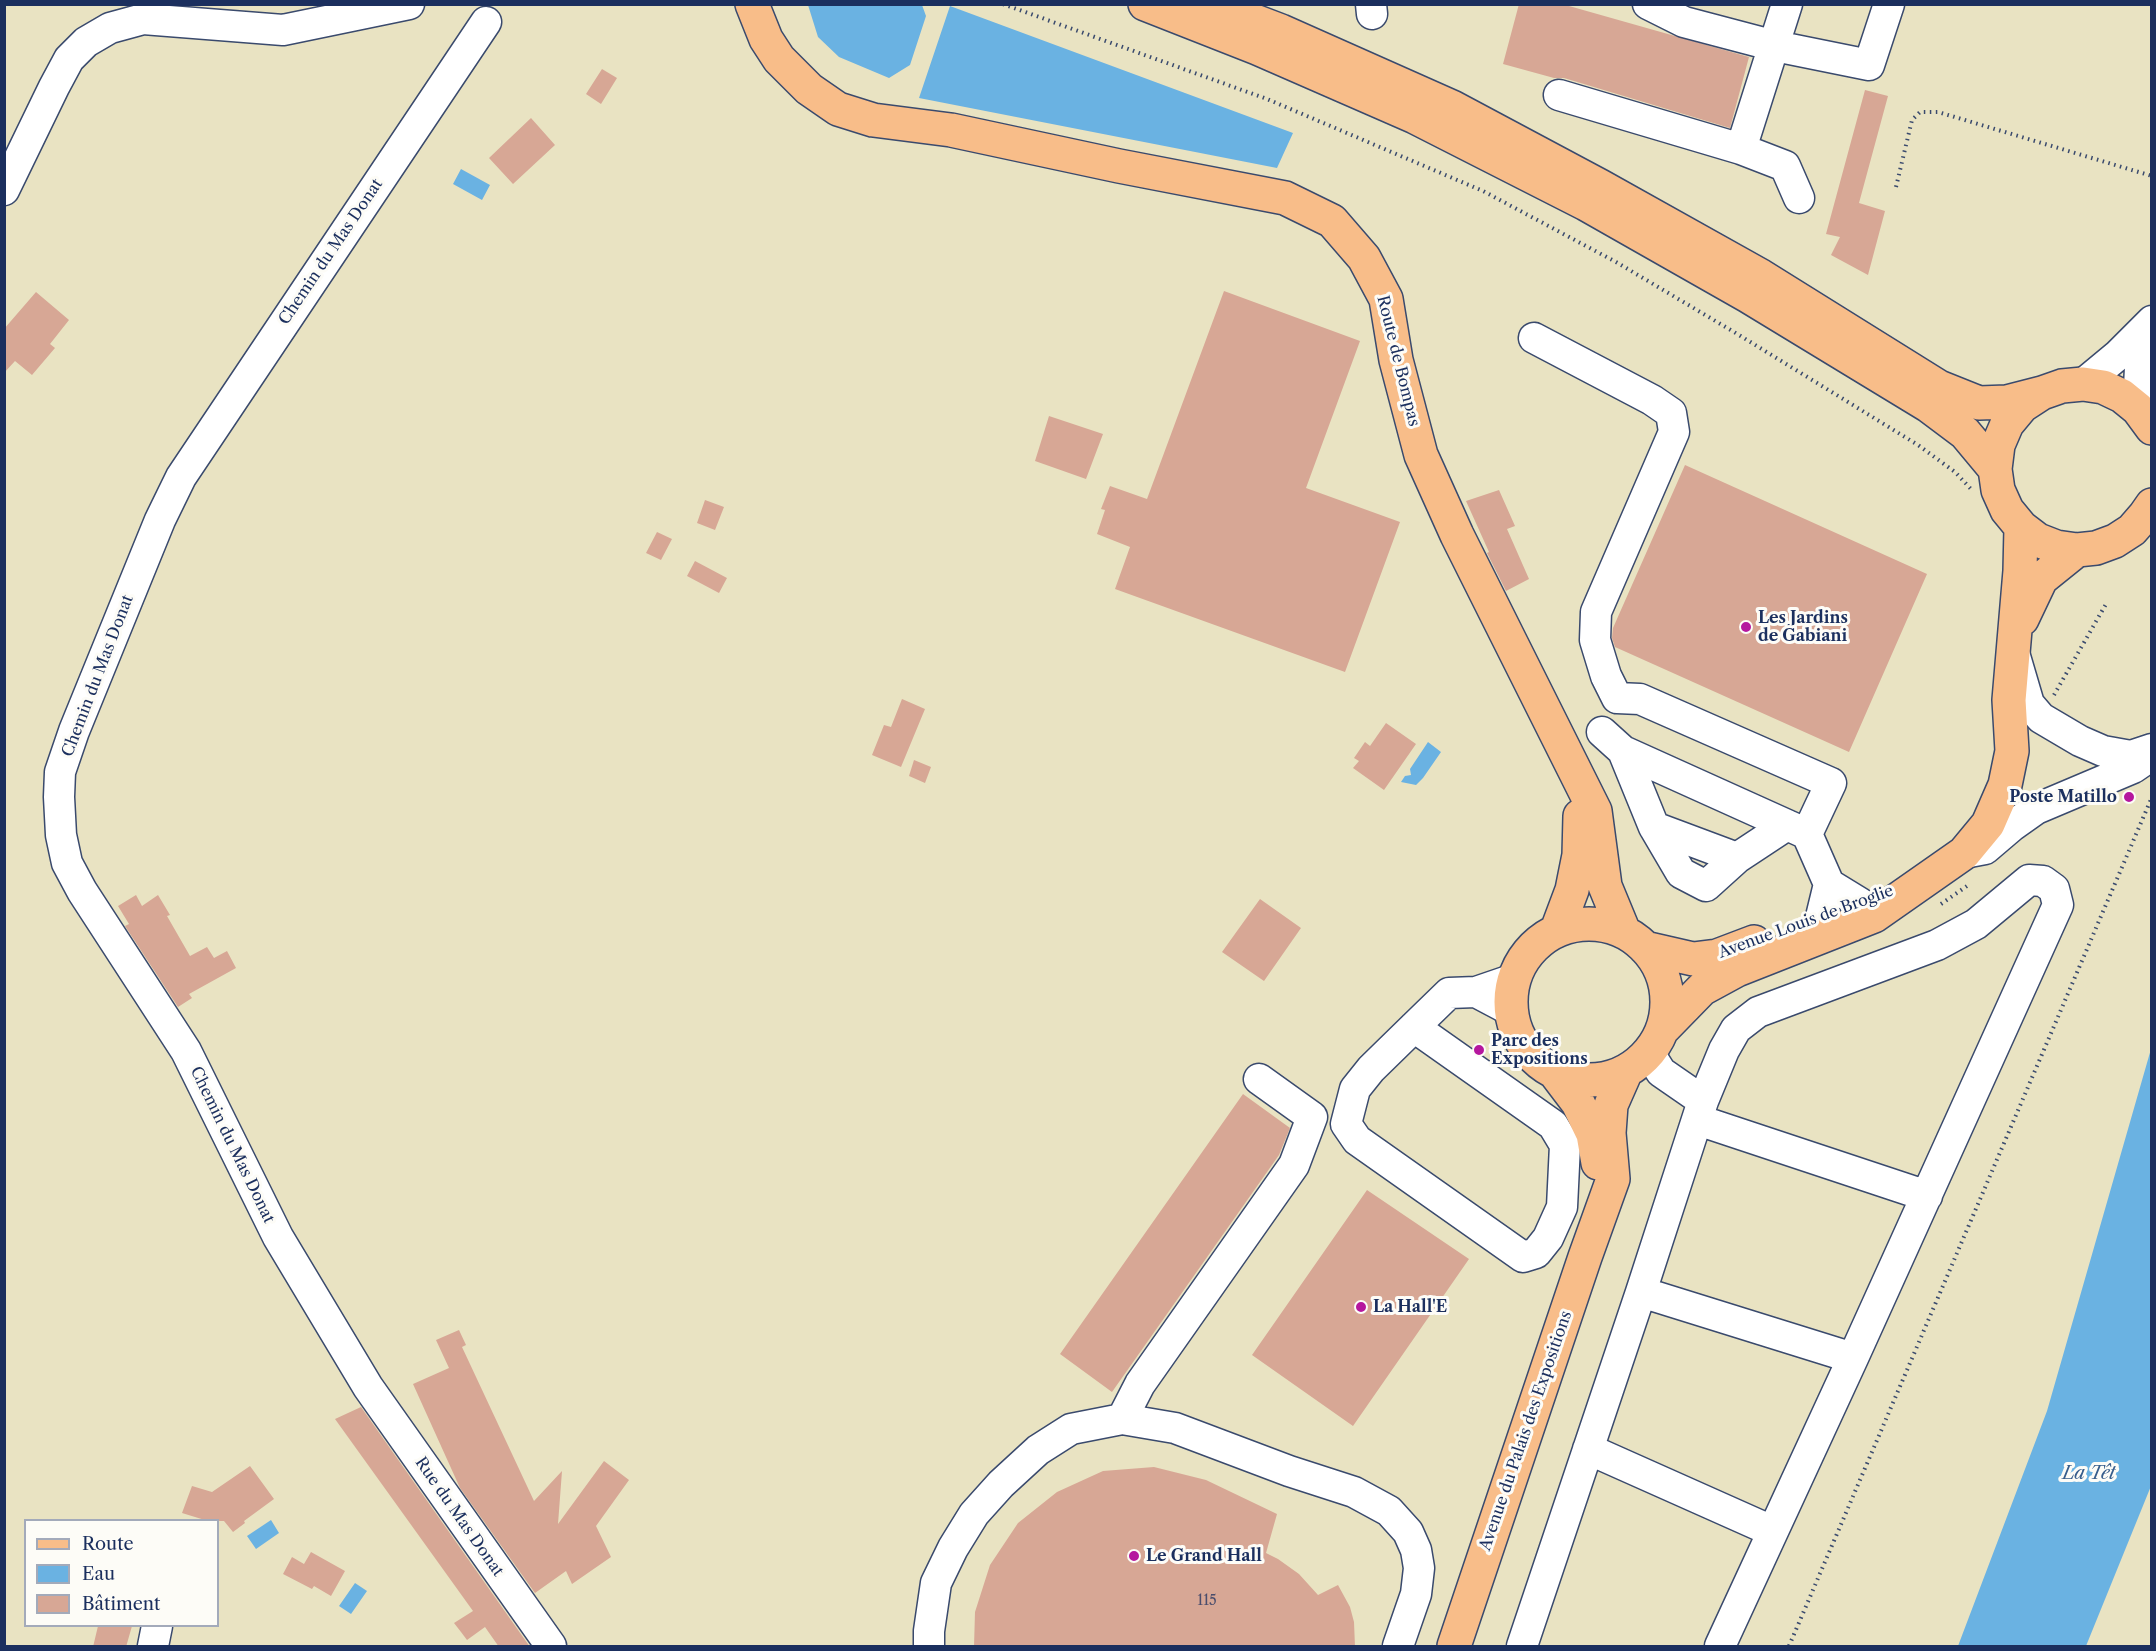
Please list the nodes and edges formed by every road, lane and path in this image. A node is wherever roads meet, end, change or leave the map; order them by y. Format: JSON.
{"nodes":[{"id":1,"x":409,"y":4,"type":"edge"},
{"id":2,"x":752,"y":4,"type":"edge"},
{"id":3,"x":771,"y":4,"type":"edge"},
{"id":4,"x":1003,"y":4,"type":"edge"},
{"id":5,"x":1146,"y":4,"type":"edge"},
{"id":6,"x":1210,"y":4,"type":"edge"},
{"id":7,"x":1648,"y":4,"type":"edge"},
{"id":8,"x":1787,"y":4,"type":"edge"},
{"id":9,"x":1888,"y":4,"type":"edge"},
{"id":10,"x":486,"y":22,"type":"dead end"},
{"id":11,"x":1775,"y":46,"type":"junction"},
{"id":12,"x":1559,"y":95,"type":"dead end"},
{"id":13,"x":951,"y":130,"type":"junction"},
{"id":14,"x":1741,"y":150,"type":"junction"},
{"id":15,"x":2151,"y":176,"type":"edge"},
{"id":16,"x":1896,"y":187,"type":"dead end"},
{"id":17,"x":4,"y":190,"type":"edge"},
{"id":18,"x":1799,"y":198,"type":"dead end"},
{"id":19,"x":2151,"y":321,"type":"edge"},
{"id":20,"x":1534,"y":338,"type":"dead end"},
{"id":21,"x":2151,"y":340,"type":"edge"},
{"id":22,"x":2083,"y":384,"type":"junction"},
{"id":23,"x":2042,"y":393,"type":"junction"},
{"id":24,"x":2144,"y":418,"type":"edge"},
{"id":25,"x":1986,"y":481,"type":"junction"},
{"id":26,"x":2151,"y":504,"type":"edge"},
{"id":27,"x":2021,"y":527,"type":"junction"},
{"id":28,"x":2142,"y":527,"type":"edge"},
{"id":29,"x":2077,"y":550,"type":"junction"},
{"id":30,"x":2012,"y":644,"type":"junction"},
{"id":31,"x":1617,"y":698,"type":"junction"},
{"id":32,"x":1613,"y":741,"type":"junction"},
{"id":33,"x":2151,"y":749,"type":"edge"},
{"id":34,"x":2151,"y":755,"type":"edge"},
{"id":35,"x":1572,"y":766,"type":"junction"},
{"id":36,"x":2151,"y":797,"type":"edge"},
{"id":37,"x":1797,"y":830,"type":"junction"},
{"id":38,"x":1964,"y":853,"type":"junction"},
{"id":39,"x":1930,"y":877,"type":"junction"},
{"id":40,"x":1829,"y":884,"type":"junction"},
{"id":41,"x":1860,"y":903,"type":"junction"},
{"id":42,"x":1821,"y":917,"type":"junction"},
{"id":43,"x":1557,"y":930,"type":"junction"},
{"id":44,"x":1635,"y":940,"type":"junction"},
{"id":45,"x":1512,"y":994,"type":"junction"},
{"id":46,"x":1414,"y":1027,"type":"junction"},
{"id":47,"x":1646,"y":1051,"type":"junction"},
{"id":48,"x":1556,"y":1074,"type":"junction"},
{"id":49,"x":1259,"y":1079,"type":"dead end"},
{"id":50,"x":1700,"y":1111,"type":"junction"},
{"id":51,"x":1927,"y":1196,"type":"junction"},
{"id":52,"x":1599,"y":1215,"type":"junction"},
{"id":53,"x":1641,"y":1292,"type":"junction"},
{"id":54,"x":1853,"y":1358,"type":"junction"},
{"id":55,"x":368,"y":1387,"type":"joint"},
{"id":56,"x":1122,"y":1419,"type":"junction"},
{"id":57,"x":1588,"y":1449,"type":"junction"},
{"id":58,"x":1772,"y":1531,"type":"junction"},
{"id":59,"x":157,"y":1627,"type":"edge"},
{"id":60,"x":153,"y":1647,"type":"edge"},
{"id":61,"x":551,"y":1647,"type":"edge"},
{"id":62,"x":929,"y":1647,"type":"edge"},
{"id":63,"x":1398,"y":1647,"type":"edge"},
{"id":64,"x":1454,"y":1647,"type":"edge"},
{"id":65,"x":1522,"y":1647,"type":"edge"},
{"id":66,"x":1720,"y":1647,"type":"edge"},
{"id":67,"x":1789,"y":1647,"type":"edge"}],
"edges":[{"from":1,"to":17,"type":"street"},
{"from":2,"to":13,"type":"main road","name":"Route de Bompas"},
{"from":3,"to":13,"type":"main road","name":"Route de Bompas"},
{"from":4,"to":25,"type":"path"},
{"from":5,"to":25,"type":"main road"},
{"from":6,"to":23,"type":"main road"},
{"from":7,"to":11,"type":"street"},
{"from":8,"to":11,"type":"street"},
{"from":9,"to":11,"type":"street"},
{"from":10,"to":55,"type":"street","name":"Chemin du Mas Donat"},
{"from":11,"to":14,"type":"street"},
{"from":12,"to":14,"type":"street"},
{"from":13,"to":35,"type":"main road","name":"Route de Bompas"},
{"from":14,"to":18,"type":"street"},
{"from":15,"to":16,"type":"path"},
{"from":19,"to":22,"type":"street"},
{"from":20,"to":31,"type":"street"},
{"from":21,"to":24,"type":"street"},
{"from":22,"to":23,"type":"main road"},
{"from":22,"to":24,"type":"main road"},
{"from":23,"to":25,"type":"main road"},
{"from":25,"to":27,"type":"main road"},
{"from":26,"to":28,"type":"main road"},
{"from":27,"to":29,"type":"main road"},
{"from":27,"to":30,"type":"main road","name":"Avenue Louis de Broglie"},
{"from":28,"to":29,"type":"main road"},
{"from":29,"to":30,"type":"main road","name":"Avenue Louis de Broglie"},
{"from":30,"to":33,"type":"street"},
{"from":30,"to":38,"type":"main road","name":"Avenue Louis de Broglie"},
{"from":31,"to":32,"type":"street"},
{"from":31,"to":37,"type":"street"},
{"from":32,"to":35,"type":"street"},
{"from":32,"to":37,"type":"street"},
{"from":32,"to":37,"type":"street"},
{"from":34,"to":38,"type":"street"},
{"from":35,"to":43,"type":"main road","name":"Route de Bompas"},
{"from":35,"to":44,"type":"main road","name":"Route de Bompas"},
{"from":36,"to":67,"type":"path"},
{"from":37,"to":40,"type":"street"},
{"from":38,"to":39,"type":"main road","name":"Avenue Louis de Broglie"},
{"from":39,"to":41,"type":"main road","name":"Avenue Louis de Broglie"},
{"from":39,"to":47,"type":"main road","name":"Avenue Louis de Broglie"},
{"from":40,"to":41,"type":"street"},
{"from":40,"to":42,"type":"street"},
{"from":41,"to":42,"type":"main road","name":"Avenue Louis de Broglie"},
{"from":42,"to":44,"type":"main road","name":"Avenue Louis de Broglie"},
{"from":43,"to":44,"type":"main road"},
{"from":43,"to":45,"type":"main road"},
{"from":44,"to":47,"type":"main road"},
{"from":45,"to":46,"type":"street"},
{"from":45,"to":48,"type":"main road"},
{"from":46,"to":46,"type":"street"},
{"from":47,"to":48,"type":"main road"},
{"from":47,"to":50,"type":"street"},
{"from":47,"to":52,"type":"main road","name":"Avenue du Palais des Expositions"},
{"from":48,"to":52,"type":"main road","name":"Avenue du Palais des Expositions"},
{"from":49,"to":56,"type":"street"},
{"from":50,"to":51,"type":"street"},
{"from":50,"to":51,"type":"street"},
{"from":50,"to":53,"type":"street"},
{"from":51,"to":54,"type":"street"},
{"from":52,"to":64,"type":"main road","name":"Avenue du Palais des Expositions"},
{"from":53,"to":54,"type":"street"},
{"from":53,"to":57,"type":"street"},
{"from":54,"to":58,"type":"street"},
{"from":55,"to":61,"type":"street","name":"Rue du Mas Donat"},
{"from":56,"to":62,"type":"street"},
{"from":56,"to":63,"type":"street"},
{"from":57,"to":58,"type":"street"},
{"from":57,"to":65,"type":"street"},
{"from":58,"to":66,"type":"street"},
{"from":59,"to":60,"type":"street"}]}
